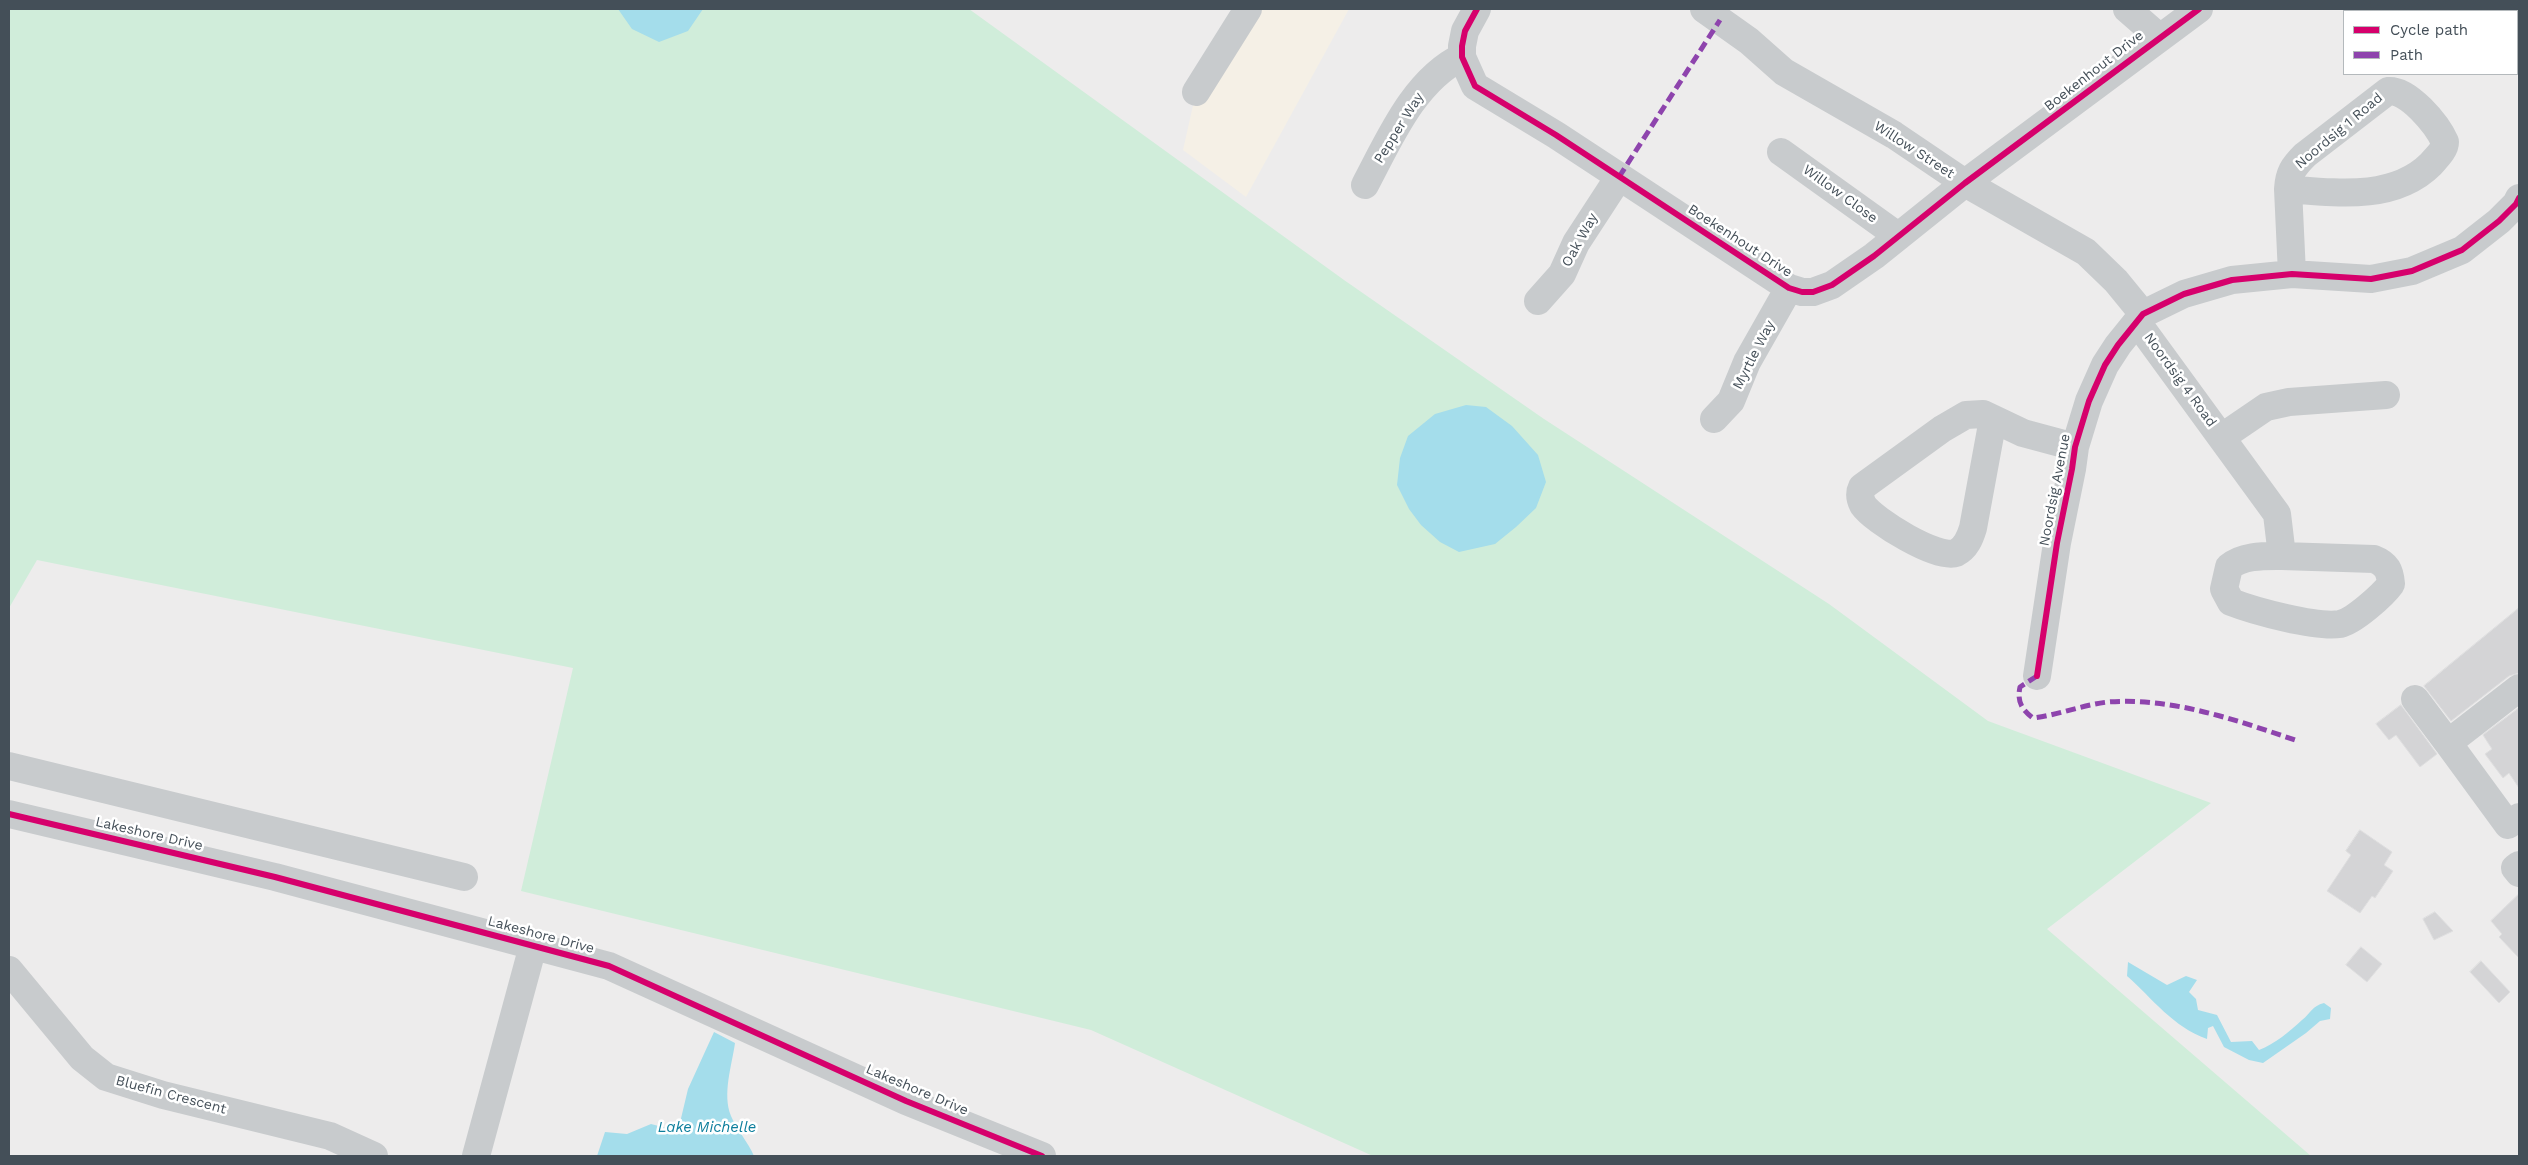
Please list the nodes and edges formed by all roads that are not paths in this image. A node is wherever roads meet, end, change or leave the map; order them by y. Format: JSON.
{"nodes":[{"id":1,"x":1248,"y":9,"type":"edge"},
{"id":2,"x":1477,"y":9,"type":"edge"},
{"id":3,"x":1704,"y":9,"type":"edge"},
{"id":4,"x":2127,"y":9,"type":"edge"},
{"id":5,"x":2199,"y":9,"type":"edge"},
{"id":6,"x":2159,"y":37,"type":"junction"},
{"id":7,"x":1462,"y":57,"type":"junction"},
{"id":8,"x":1196,"y":92,"type":"dead end"},
{"id":9,"x":1781,"y":152,"type":"dead end"},
{"id":10,"x":1618,"y":177,"type":"junction"},
{"id":11,"x":1965,"y":183,"type":"junction"},
{"id":12,"x":1365,"y":185,"type":"dead end"},
{"id":13,"x":2288,"y":189,"type":"junction"},
{"id":14,"x":2518,"y":204,"type":"edge"},
{"id":15,"x":1898,"y":236,"type":"junction"},
{"id":16,"x":2292,"y":274,"type":"junction"},
{"id":17,"x":1790,"y":288,"type":"junction"},
{"id":18,"x":1538,"y":301,"type":"dead end"},
{"id":19,"x":2140,"y":318,"type":"junction"},
{"id":20,"x":2386,"y":395,"type":"dead end"},
{"id":21,"x":1714,"y":419,"type":"dead end"},
{"id":22,"x":1993,"y":420,"type":"junction"},
{"id":23,"x":2222,"y":437,"type":"junction"},
{"id":24,"x":2074,"y":446,"type":"junction"},
{"id":25,"x":2282,"y":556,"type":"junction"},
{"id":26,"x":2037,"y":676,"type":"dead end"},
{"id":27,"x":2519,"y":688,"type":"edge"},
{"id":28,"x":2415,"y":700,"type":"dead end"},
{"id":29,"x":2448,"y":742,"type":"junction"},
{"id":30,"x":9,"y":766,"type":"edge"},
{"id":31,"x":9,"y":814,"type":"edge"},
{"id":32,"x":2519,"y":817,"type":"edge"},
{"id":33,"x":464,"y":877,"type":"dead end"},
{"id":34,"x":533,"y":946,"type":"junction"},
{"id":35,"x":9,"y":970,"type":"edge"},
{"id":36,"x":374,"y":1156,"type":"edge"},
{"id":37,"x":476,"y":1156,"type":"edge"},
{"id":38,"x":1042,"y":1156,"type":"edge"}],
"edges":[{"from":1,"to":8,"type":"street"},
{"from":2,"to":7,"type":"street"},
{"from":3,"to":11,"type":"street","name":"Willow Street"},
{"from":4,"to":6,"type":"street"},
{"from":5,"to":6,"type":"street","name":"Boekenhout Drive"},
{"from":6,"to":11,"type":"street","name":"Boekenhout Drive"},
{"from":7,"to":10,"type":"street","name":"Boekenhout Drive"},
{"from":7,"to":12,"type":"street","name":"Pepper Way"},
{"from":9,"to":15,"type":"street","name":"Willow Close"},
{"from":10,"to":17,"type":"street","name":"Boekenhout Drive"},
{"from":10,"to":18,"type":"street","name":"Oak Way"},
{"from":11,"to":15,"type":"street","name":"Boekenhout Drive"},
{"from":11,"to":19,"type":"street","name":"Willow Street"},
{"from":13,"to":13,"type":"street","name":"Noordsig 1 Road"},
{"from":13,"to":16,"type":"street","name":"Noordsig 1 Road"},
{"from":14,"to":16,"type":"street","name":"Noordsig Avenue"},
{"from":15,"to":17,"type":"street","name":"Boekenhout Drive"},
{"from":16,"to":19,"type":"street","name":"Noordsig Avenue"},
{"from":17,"to":21,"type":"street","name":"Myrtle Way"},
{"from":19,"to":23,"type":"street","name":"Noordsig 4 Road"},
{"from":19,"to":24,"type":"street","name":"Noordsig Avenue"},
{"from":20,"to":23,"type":"street","name":"Noordsig 4 Road"},
{"from":22,"to":22,"type":"street"},
{"from":22,"to":24,"type":"street"},
{"from":23,"to":25,"type":"street","name":"Noordsig 4 Road"},
{"from":24,"to":26,"type":"street","name":"Noordsig Avenue"},
{"from":25,"to":25,"type":"street"},
{"from":27,"to":29,"type":"street"},
{"from":28,"to":29,"type":"street"},
{"from":29,"to":32,"type":"street"},
{"from":30,"to":33,"type":"street"},
{"from":31,"to":34,"type":"street","name":"Lakeshore Drive"},
{"from":34,"to":37,"type":"street"},
{"from":34,"to":38,"type":"street","name":"Lakeshore Drive"},
{"from":35,"to":36,"type":"street","name":"Bluefin Crescent"}]}
